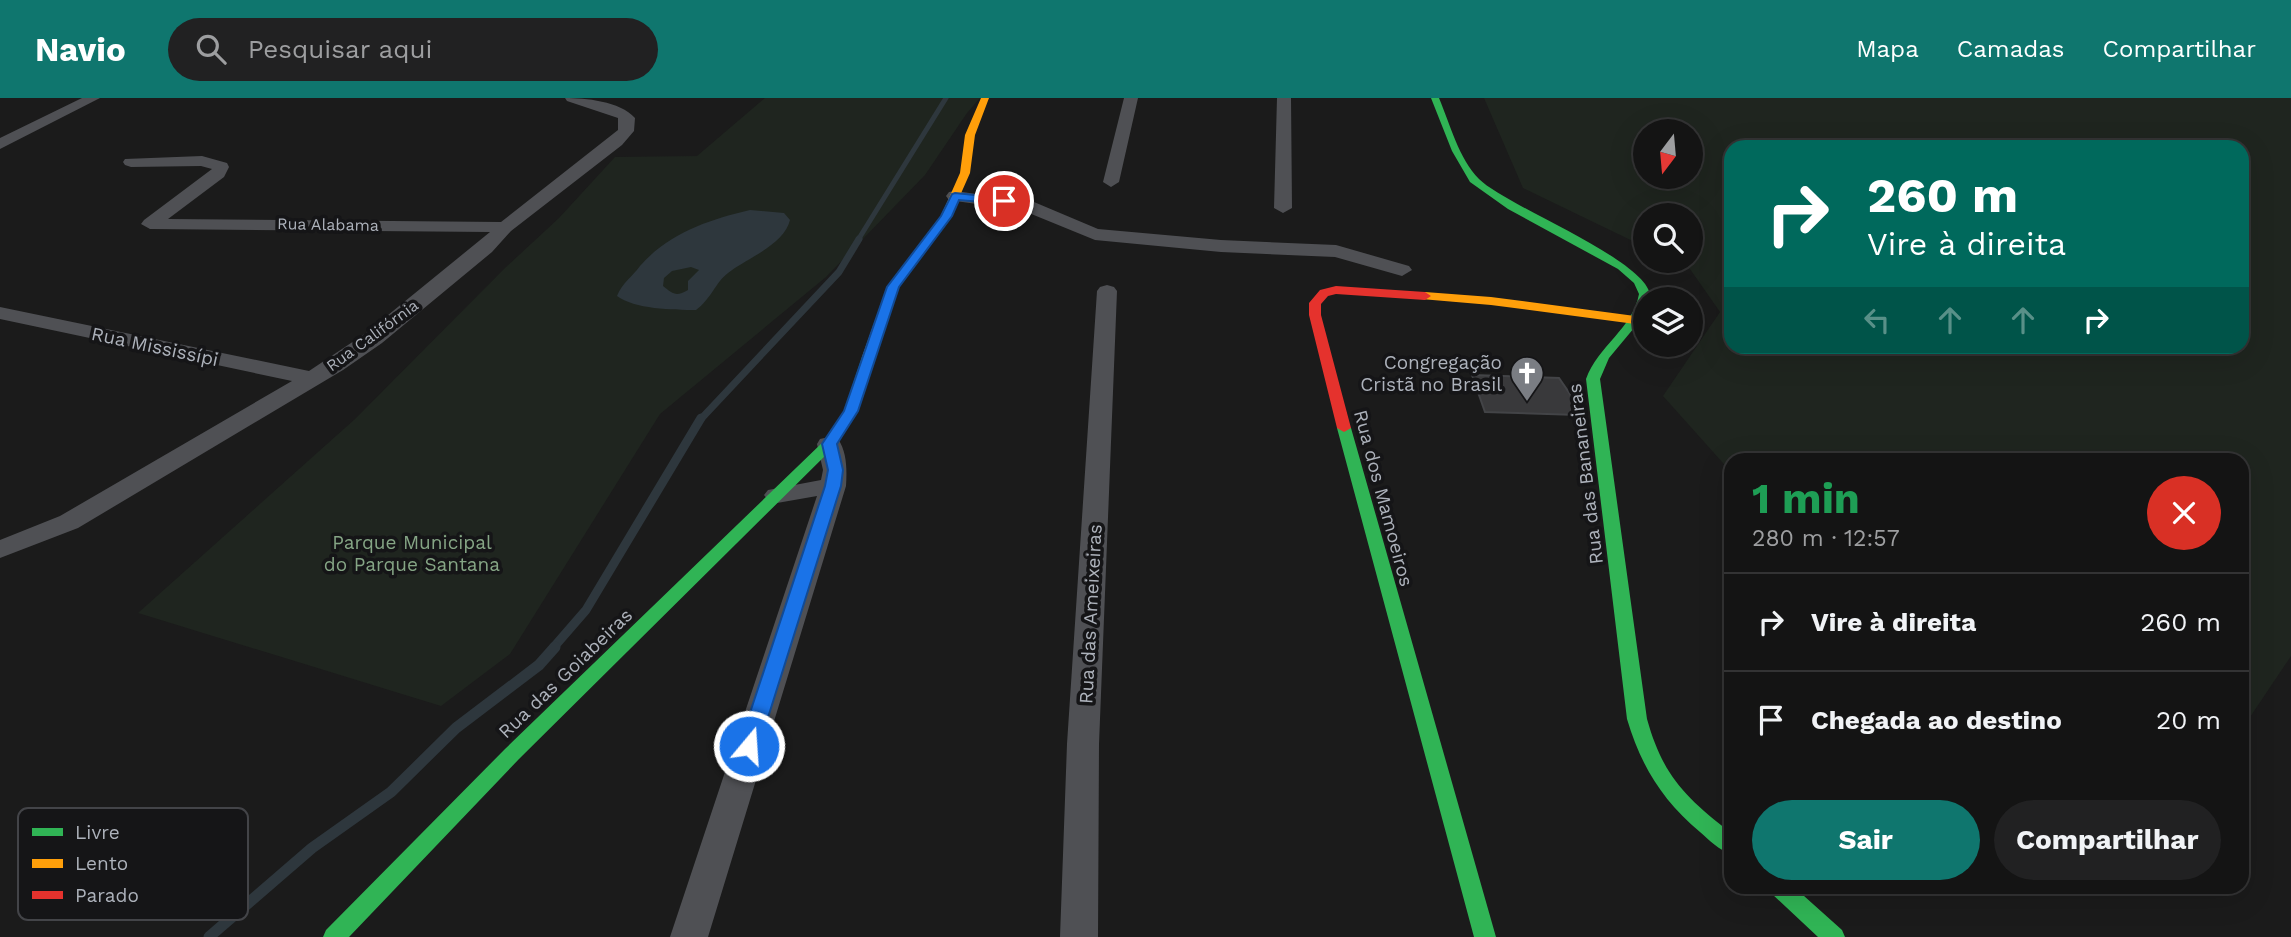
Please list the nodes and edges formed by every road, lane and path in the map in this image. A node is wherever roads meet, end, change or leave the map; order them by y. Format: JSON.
{"nodes":[{"id":1,"x":93,"y":98,"type":"edge"},
{"id":2,"x":572,"y":98,"type":"edge"},
{"id":3,"x":985,"y":98,"type":"edge"},
{"id":4,"x":1131,"y":98,"type":"edge"},
{"id":5,"x":1284,"y":98,"type":"edge"},
{"id":6,"x":1435,"y":98,"type":"edge"},
{"id":7,"x":0,"y":145,"type":"edge"},
{"id":8,"x":131,"y":162,"type":"dead end"},
{"id":9,"x":1111,"y":182,"type":"dead end"},
{"id":10,"x":955,"y":196,"type":"junction"},
{"id":11,"x":1283,"y":208,"type":"dead end"},
{"id":12,"x":505,"y":227,"type":"junction"},
{"id":13,"x":1402,"y":270,"type":"dead end"},
{"id":14,"x":1643,"y":287,"type":"edge"},
{"id":15,"x":1107,"y":291,"type":"dead end"},
{"id":16,"x":0,"y":313,"type":"edge"},
{"id":17,"x":1633,"y":320,"type":"edge"},
{"id":18,"x":1633,"y":322,"type":"edge"},
{"id":19,"x":311,"y":378,"type":"junction"},
{"id":20,"x":829,"y":444,"type":"junction"},
{"id":21,"x":833,"y":486,"type":"junction"},
{"id":22,"x":777,"y":495,"type":"junction"},
{"id":23,"x":30,"y":540,"type":"junction"},
{"id":24,"x":0,"y":550,"type":"edge"},
{"id":25,"x":0,"y":570,"type":"edge"},
{"id":26,"x":1724,"y":839,"type":"edge"},
{"id":27,"x":1787,"y":894,"type":"edge"},
{"id":28,"x":334,"y":937,"type":"edge"},
{"id":29,"x":689,"y":937,"type":"edge"},
{"id":30,"x":1079,"y":937,"type":"edge"},
{"id":31,"x":1485,"y":937,"type":"edge"},
{"id":32,"x":1834,"y":937,"type":"edge"}],
"edges":[{"from":1,"to":7,"type":"street"},
{"from":2,"to":12,"type":"street","name":"Rua Califórnia"},
{"from":3,"to":10,"type":"street","name":"Rua das Goiabeiras"},
{"from":4,"to":9,"type":"street"},
{"from":5,"to":11,"type":"street"},
{"from":6,"to":14,"type":"street","name":"Rua das Bananeiras"},
{"from":8,"to":12,"type":"street","name":"Rua Alabama"},
{"from":10,"to":13,"type":"street"},
{"from":10,"to":20,"type":"street","name":"Rua das Goiabeiras"},
{"from":12,"to":19,"type":"street","name":"Rua Califórnia"},
{"from":15,"to":30,"type":"street","name":"Rua das Ameixeiras"},
{"from":16,"to":19,"type":"street","name":"Rua Mississípi"},
{"from":17,"to":31,"type":"street","name":"Rua dos Mamoeiros"},
{"from":18,"to":26,"type":"street","name":"Rua das Bananeiras"},
{"from":19,"to":23,"type":"street","name":"Rua Califórnia"},
{"from":20,"to":21,"type":"street"},
{"from":20,"to":22,"type":"street","name":"Rua das Goiabeiras"},
{"from":21,"to":22,"type":"street"},
{"from":21,"to":29,"type":"street"},
{"from":22,"to":28,"type":"street","name":"Rua das Goiabeiras"},
{"from":23,"to":24,"type":"street","name":"Rua Califórnia"},
{"from":23,"to":25,"type":"street","name":"Rua Califórnia"},
{"from":27,"to":32,"type":"street"}]}
